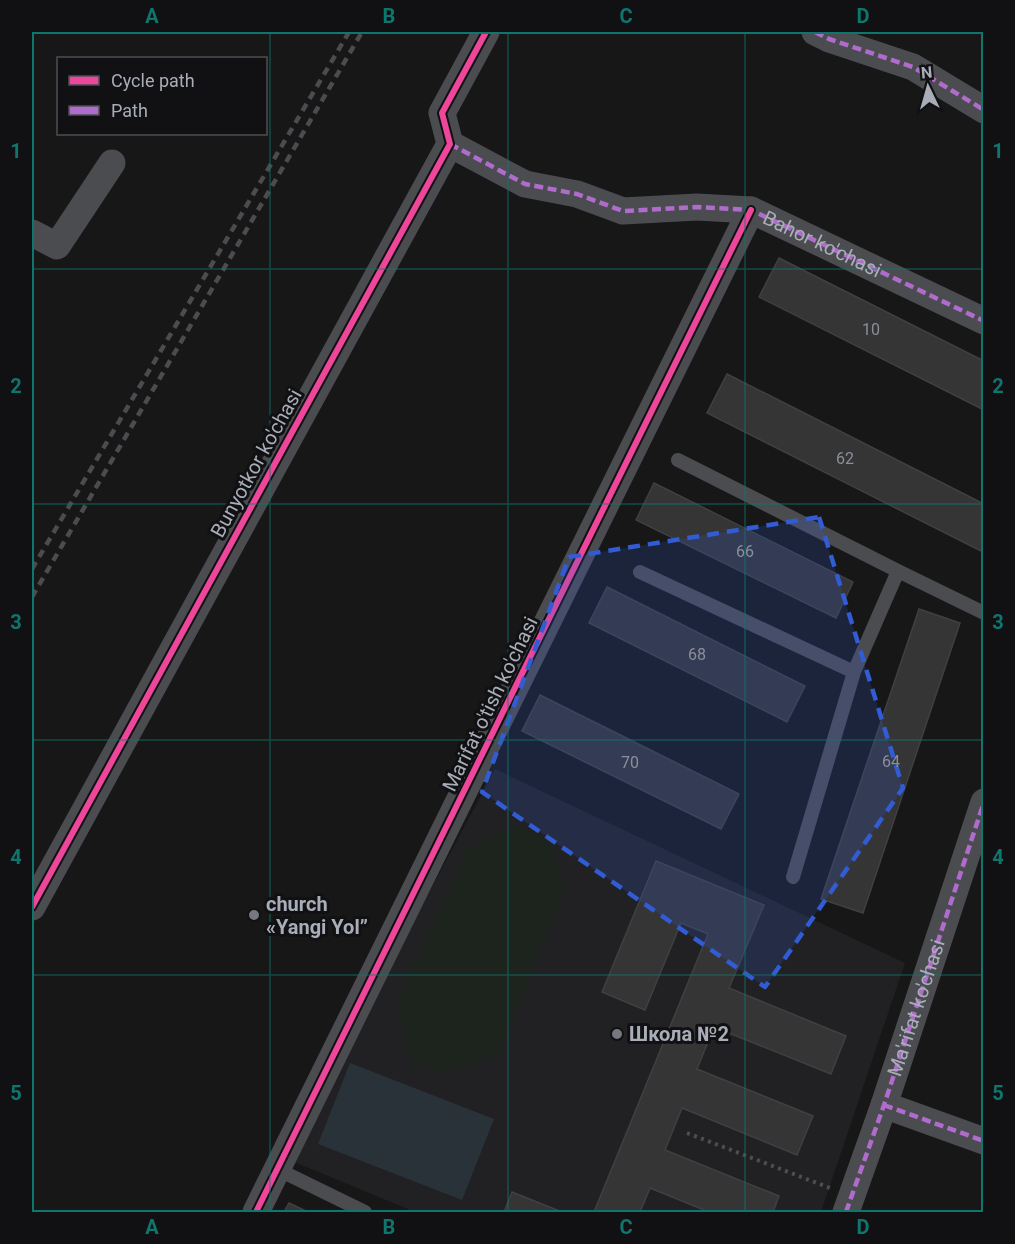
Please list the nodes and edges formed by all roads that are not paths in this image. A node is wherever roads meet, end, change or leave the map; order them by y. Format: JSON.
{"nodes":[{"id":1,"x":486,"y":32,"type":"edge"},
{"id":2,"x":814,"y":32,"type":"edge"},
{"id":3,"x":984,"y":110,"type":"edge"},
{"id":4,"x":450,"y":144,"type":"junction"},
{"id":5,"x":112,"y":163,"type":"dead end"},
{"id":6,"x":751,"y":210,"type":"junction"},
{"id":7,"x":32,"y":233,"type":"edge"},
{"id":8,"x":984,"y":321,"type":"edge"},
{"id":9,"x":678,"y":460,"type":"dead end"},
{"id":10,"x":897,"y":571,"type":"junction"},
{"id":11,"x":640,"y":572,"type":"dead end"},
{"id":12,"x":984,"y":613,"type":"edge"},
{"id":13,"x":854,"y":672,"type":"junction"},
{"id":14,"x":984,"y":802,"type":"edge"},
{"id":15,"x":793,"y":878,"type":"dead end"},
{"id":16,"x":32,"y":907,"type":"edge"},
{"id":17,"x":884,"y":1104,"type":"junction"},
{"id":18,"x":984,"y":1141,"type":"edge"},
{"id":19,"x":279,"y":1170,"type":"junction"},
{"id":20,"x":849,"y":1204,"type":"edge"},
{"id":21,"x":256,"y":1212,"type":"edge"},
{"id":22,"x":365,"y":1212,"type":"edge"}],
"edges":[{"from":1,"to":4,"type":"street"},
{"from":2,"to":3,"type":"street"},
{"from":4,"to":6,"type":"street","name":"Bahor ko'chasi"},
{"from":4,"to":16,"type":"street","name":"Bunyotkor ko'chasi"},
{"from":5,"to":7,"type":"street"},
{"from":6,"to":8,"type":"street","name":"Bahor ko'chasi"},
{"from":6,"to":19,"type":"street","name":"Marifat o'tish ko'chasi"},
{"from":9,"to":10,"type":"lane"},
{"from":10,"to":12,"type":"lane"},
{"from":10,"to":13,"type":"lane"},
{"from":11,"to":13,"type":"lane"},
{"from":13,"to":15,"type":"lane"},
{"from":14,"to":17,"type":"street","name":"Ma'rifat ko'chasi"},
{"from":17,"to":18,"type":"street"},
{"from":17,"to":20,"type":"street","name":"Ma'rifat ko'chasi"},
{"from":19,"to":21,"type":"street","name":"Marifat o'tish ko'chasi"},
{"from":19,"to":22,"type":"lane"}]}
